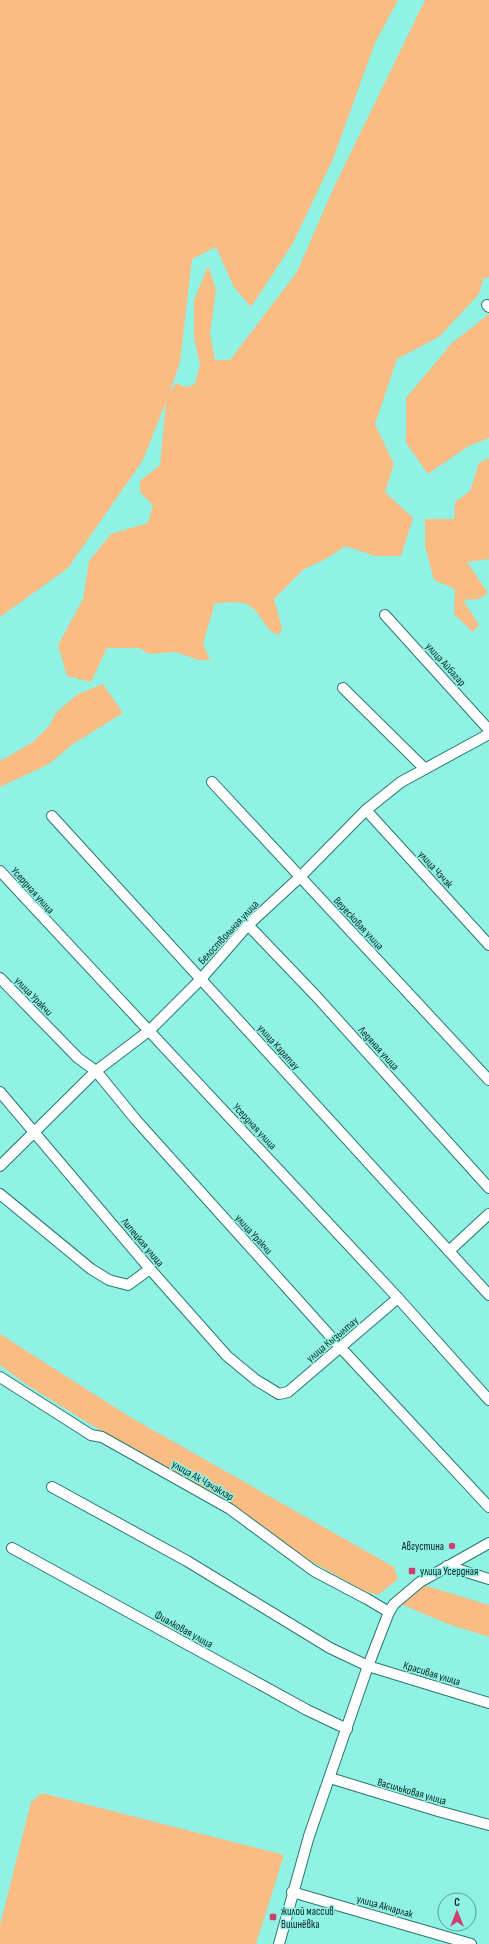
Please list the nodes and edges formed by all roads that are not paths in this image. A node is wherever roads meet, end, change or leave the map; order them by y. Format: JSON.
{"nodes":[{"id":1,"x":385,"y":615,"type":"dead end"},
{"id":2,"x":343,"y":688,"type":"dead end"},
{"id":3,"x":489,"y":730,"type":"edge"},
{"id":4,"x":489,"y":734,"type":"edge"},
{"id":5,"x":425,"y":769,"type":"junction"},
{"id":6,"x":212,"y":782,"type":"dead end"},
{"id":7,"x":366,"y":810,"type":"junction"},
{"id":8,"x":52,"y":816,"type":"dead end"},
{"id":9,"x":0,"y":871,"type":"edge"},
{"id":10,"x":300,"y":877,"type":"junction"},
{"id":11,"x":248,"y":925,"type":"junction"},
{"id":12,"x":489,"y":944,"type":"edge"},
{"id":13,"x":0,"y":978,"type":"edge"},
{"id":14,"x":201,"y":979,"type":"junction"},
{"id":15,"x":150,"y":1030,"type":"junction"},
{"id":16,"x":96,"y":1071,"type":"junction"},
{"id":17,"x":489,"y":1080,"type":"edge"},
{"id":18,"x":0,"y":1092,"type":"edge"},
{"id":19,"x":34,"y":1133,"type":"junction"},
{"id":20,"x":0,"y":1166,"type":"edge"},
{"id":21,"x":489,"y":1188,"type":"edge"},
{"id":22,"x":0,"y":1194,"type":"edge"},
{"id":23,"x":489,"y":1214,"type":"edge"},
{"id":24,"x":449,"y":1251,"type":"junction"},
{"id":25,"x":150,"y":1269,"type":"junction"},
{"id":26,"x":489,"y":1295,"type":"edge"},
{"id":27,"x":398,"y":1298,"type":"junction"},
{"id":28,"x":340,"y":1348,"type":"junction"},
{"id":29,"x":0,"y":1378,"type":"edge"},
{"id":30,"x":279,"y":1394,"type":"joint"},
{"id":31,"x":489,"y":1400,"type":"edge"},
{"id":32,"x":52,"y":1487,"type":"dead end"},
{"id":33,"x":489,"y":1507,"type":"edge"},
{"id":34,"x":489,"y":1543,"type":"edge"},
{"id":35,"x":12,"y":1548,"type":"dead end"},
{"id":36,"x":447,"y":1566,"type":"junction"},
{"id":37,"x":489,"y":1579,"type":"edge"},
{"id":38,"x":389,"y":1612,"type":"junction"},
{"id":39,"x":368,"y":1666,"type":"junction"},
{"id":40,"x":489,"y":1703,"type":"edge"},
{"id":41,"x":347,"y":1729,"type":"junction"},
{"id":42,"x":330,"y":1778,"type":"junction"},
{"id":43,"x":489,"y":1825,"type":"edge"},
{"id":44,"x":292,"y":1892,"type":"junction"},
{"id":45,"x":279,"y":1944,"type":"edge"},
{"id":46,"x":471,"y":1944,"type":"edge"}],
"edges":[{"from":1,"to":3,"type":"street","name":"улица Айбагар"},
{"from":2,"to":5,"type":"street"},
{"from":4,"to":5,"type":"street","name":"Белоствольная улица"},
{"from":5,"to":7,"type":"street","name":"Белоствольная улица"},
{"from":6,"to":10,"type":"street","name":"Вересковая улица"},
{"from":7,"to":10,"type":"street","name":"Белоствольная улица"},
{"from":7,"to":12,"type":"street","name":"улица Чэчэк"},
{"from":8,"to":14,"type":"street","name":"улица Каратау"},
{"from":9,"to":15,"type":"street","name":"Усердная улица"},
{"from":10,"to":11,"type":"street","name":"Белоствольная улица"},
{"from":10,"to":17,"type":"street","name":"Вересковая улица"},
{"from":11,"to":14,"type":"street","name":"Белоствольная улица"},
{"from":11,"to":21,"type":"street","name":"Ледяная улица"},
{"from":13,"to":16,"type":"street","name":"улица Уракчи"},
{"from":14,"to":15,"type":"street","name":"Белоствольная улица"},
{"from":14,"to":24,"type":"street","name":"улица Каратау"},
{"from":15,"to":16,"type":"street","name":"Белоствольная улица"},
{"from":15,"to":27,"type":"street","name":"Усердная улица"},
{"from":16,"to":19,"type":"street","name":"Белоствольная улица"},
{"from":16,"to":28,"type":"street","name":"улица Уракчи"},
{"from":18,"to":19,"type":"street","name":"Липецкая улица"},
{"from":19,"to":20,"type":"street","name":"Белоствольная улица"},
{"from":19,"to":25,"type":"street","name":"Липецкая улица"},
{"from":22,"to":25,"type":"street"},
{"from":23,"to":24,"type":"street"},
{"from":24,"to":26,"type":"street","name":"улица Каратау"},
{"from":25,"to":30,"type":"street","name":"Липецкая улица"},
{"from":27,"to":28,"type":"street","name":"улица Кызылтау"},
{"from":27,"to":31,"type":"street","name":"Усердная улица"},
{"from":28,"to":30,"type":"street","name":"улица Кызылтау"},
{"from":28,"to":33,"type":"street","name":"улица Уракчи"},
{"from":29,"to":38,"type":"street","name":"улица Ак Чэчэклэр"},
{"from":32,"to":39,"type":"street"},
{"from":34,"to":36,"type":"street"},
{"from":35,"to":41,"type":"street","name":"Фиалковая улица"},
{"from":36,"to":37,"type":"street"},
{"from":36,"to":38,"type":"street"},
{"from":38,"to":39,"type":"street"},
{"from":39,"to":40,"type":"street","name":"Красивая улица"},
{"from":39,"to":41,"type":"street"},
{"from":41,"to":42,"type":"street"},
{"from":42,"to":43,"type":"street","name":"Васильковая улица"},
{"from":42,"to":44,"type":"street"},
{"from":44,"to":45,"type":"street"},
{"from":44,"to":46,"type":"street","name":"улица Акчарлак"}]}
